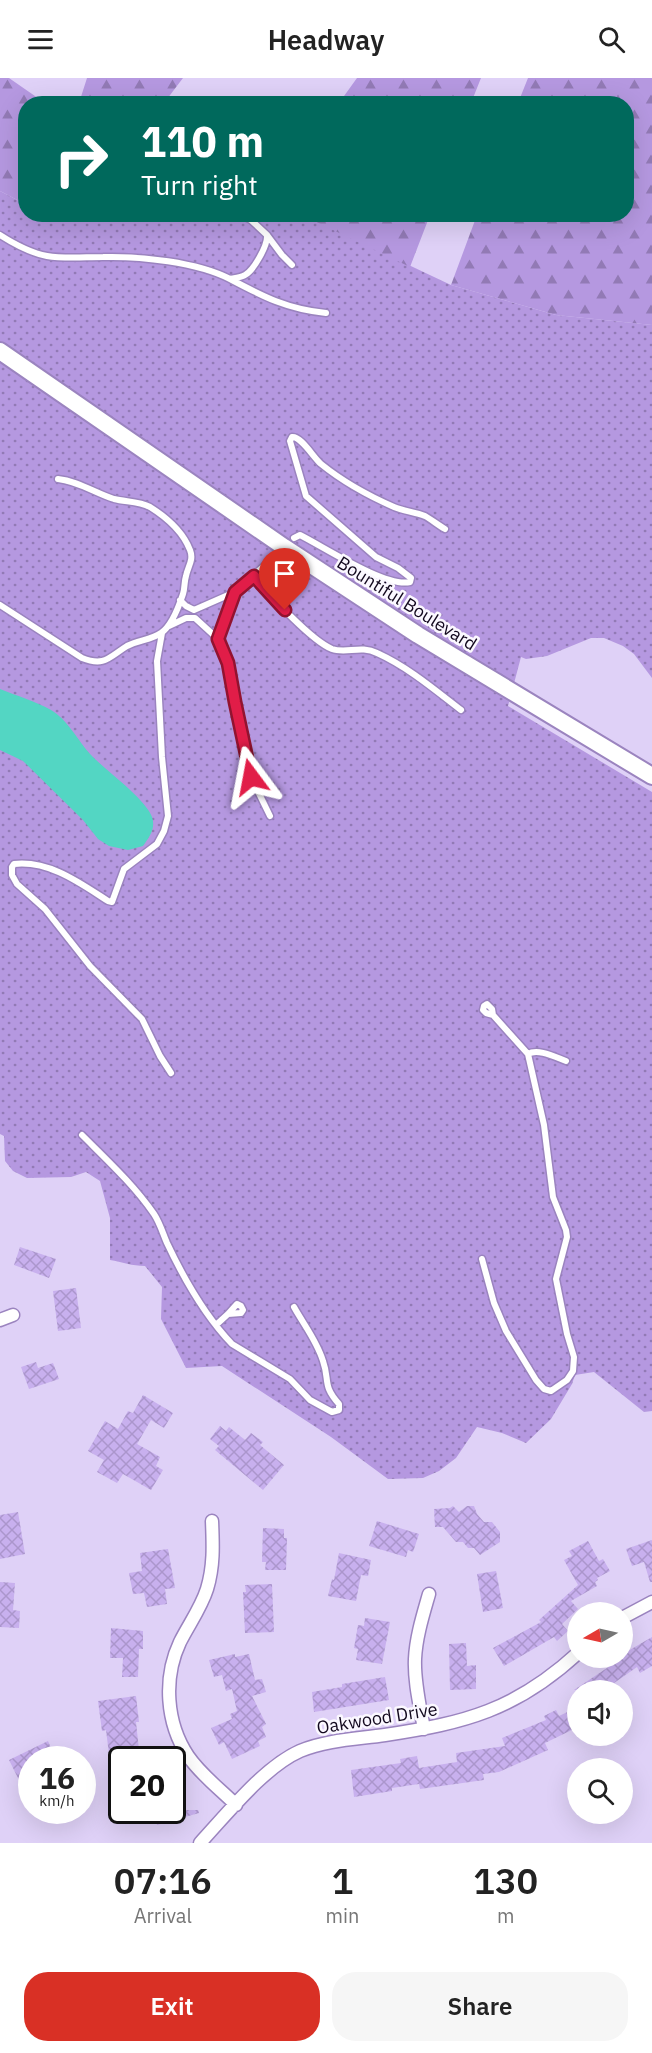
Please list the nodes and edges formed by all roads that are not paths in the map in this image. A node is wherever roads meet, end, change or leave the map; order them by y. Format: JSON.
{"nodes":[{"id":1,"x":253,"y":222,"type":"edge"},
{"id":2,"x":267,"y":235,"type":"junction"},
{"id":3,"x":0,"y":236,"type":"edge"},
{"id":4,"x":291,"y":265,"type":"dead end"},
{"id":5,"x":230,"y":279,"type":"junction"},
{"id":6,"x":326,"y":313,"type":"dead end"},
{"id":7,"x":0,"y":351,"type":"edge"},
{"id":8,"x":58,"y":479,"type":"dead end"},
{"id":9,"x":445,"y":529,"type":"dead end"},
{"id":10,"x":294,"y":538,"type":"dead end"},
{"id":11,"x":273,"y":558,"type":"dead end"},
{"id":12,"x":254,"y":576,"type":"junction"},
{"id":13,"x":235,"y":592,"type":"junction"},
{"id":14,"x":180,"y":600,"type":"junction"},
{"id":15,"x":0,"y":605,"type":"edge"},
{"id":16,"x":168,"y":627,"type":"junction"},
{"id":17,"x":162,"y":633,"type":"junction"},
{"id":18,"x":218,"y":639,"type":"junction"},
{"id":19,"x":461,"y":710,"type":"dead end"},
{"id":20,"x":652,"y":776,"type":"edge"},
{"id":21,"x":270,"y":816,"type":"dead end"},
{"id":22,"x":494,"y":1015,"type":"dead end"},
{"id":23,"x":528,"y":1054,"type":"junction"},
{"id":24,"x":566,"y":1060,"type":"dead end"},
{"id":25,"x":171,"y":1073,"type":"dead end"},
{"id":26,"x":82,"y":1135,"type":"dead end"},
{"id":27,"x":482,"y":1259,"type":"dead end"},
{"id":28,"x":294,"y":1307,"type":"dead end"},
{"id":29,"x":228,"y":1314,"type":"dead end"},
{"id":30,"x":13,"y":1315,"type":"dead end"},
{"id":31,"x":0,"y":1320,"type":"edge"},
{"id":32,"x":216,"y":1325,"type":"junction"},
{"id":33,"x":212,"y":1521,"type":"dead end"},
{"id":34,"x":429,"y":1594,"type":"dead end"},
{"id":35,"x":652,"y":1602,"type":"edge"},
{"id":36,"x":633,"y":1612,"type":"edge"},
{"id":37,"x":567,"y":1662,"type":"edge"},
{"id":38,"x":424,"y":1729,"type":"junction"},
{"id":39,"x":236,"y":1805,"type":"junction"},
{"id":40,"x":200,"y":1843,"type":"edge"}],
"edges":[{"from":1,"to":2,"type":"lane"},
{"from":2,"to":4,"type":"lane"},
{"from":2,"to":5,"type":"lane"},
{"from":3,"to":5,"type":"lane"},
{"from":5,"to":6,"type":"lane"},
{"from":7,"to":20,"type":"main road","name":"Bountiful Boulevard"},
{"from":8,"to":14,"type":"lane"},
{"from":9,"to":10,"type":"lane"},
{"from":11,"to":12,"type":"lane"},
{"from":12,"to":13,"type":"lane"},
{"from":12,"to":19,"type":"lane"},
{"from":13,"to":14,"type":"lane"},
{"from":13,"to":18,"type":"lane"},
{"from":14,"to":16,"type":"lane"},
{"from":15,"to":17,"type":"lane"},
{"from":16,"to":17,"type":"lane"},
{"from":16,"to":18,"type":"lane"},
{"from":17,"to":25,"type":"lane"},
{"from":18,"to":21,"type":"lane"},
{"from":22,"to":23,"type":"lane"},
{"from":23,"to":24,"type":"lane"},
{"from":23,"to":27,"type":"lane"},
{"from":26,"to":32,"type":"lane"},
{"from":28,"to":32,"type":"lane"},
{"from":29,"to":32,"type":"lane"},
{"from":30,"to":31,"type":"street"},
{"from":33,"to":39,"type":"street"},
{"from":34,"to":38,"type":"street"},
{"from":35,"to":36,"type":"street"},
{"from":37,"to":38,"type":"street","name":"Oakwood Drive"},
{"from":38,"to":39,"type":"street","name":"Oakwood Drive"},
{"from":39,"to":40,"type":"street","name":"Oakwood Drive"}]}
